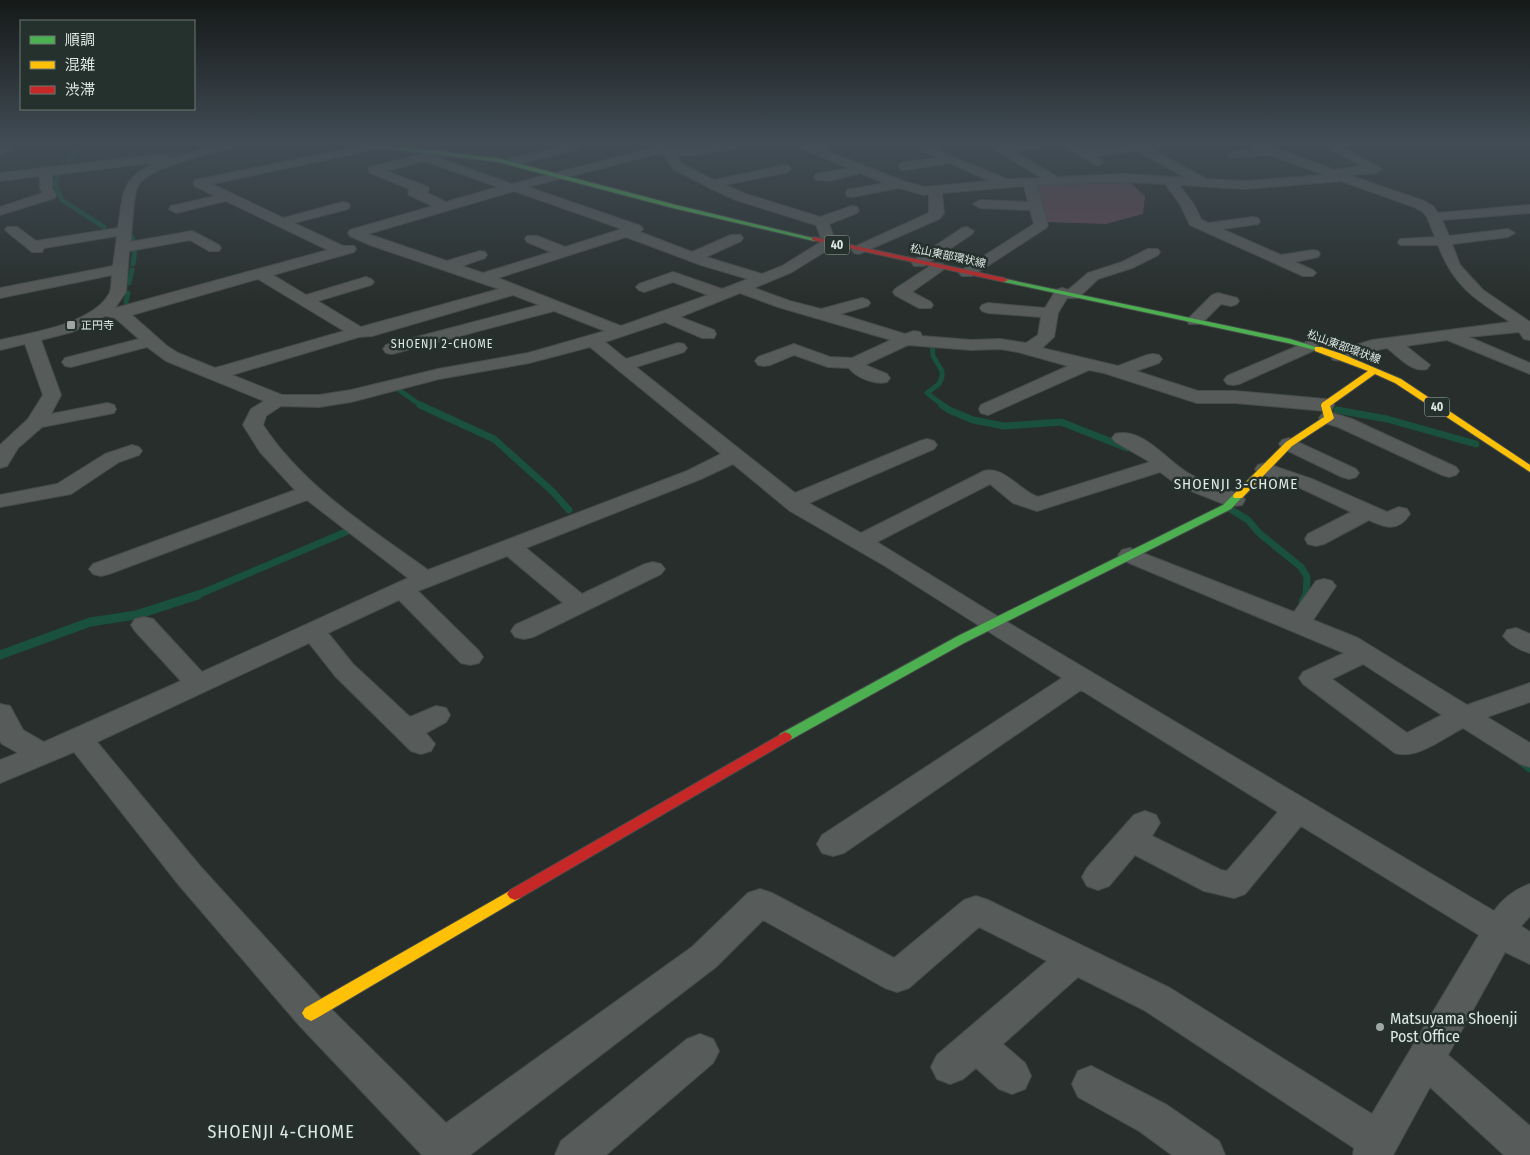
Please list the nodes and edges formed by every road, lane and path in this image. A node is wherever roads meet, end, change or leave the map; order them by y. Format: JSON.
{"nodes":[{"id":1,"x":47,"y":196,"type":"edge"},
{"id":2,"x":130,"y":196,"type":"edge"},
{"id":3,"x":229,"y":196,"type":"joint"},
{"id":4,"x":423,"y":196,"type":"edge"},
{"id":5,"x":481,"y":196,"type":"edge"},
{"id":6,"x":539,"y":196,"type":"edge"},
{"id":7,"x":632,"y":196,"type":"edge"},
{"id":8,"x":739,"y":196,"type":"edge"},
{"id":9,"x":927,"y":196,"type":"edge"},
{"id":10,"x":935,"y":196,"type":"edge"},
{"id":11,"x":1033,"y":196,"type":"edge"},
{"id":12,"x":1181,"y":196,"type":"edge"},
{"id":13,"x":1395,"y":196,"type":"edge"},
{"id":14,"x":905,"y":201,"type":"dead end"},
{"id":15,"x":980,"y":204,"type":"dead end"},
{"id":16,"x":305,"y":206,"type":"dead end"},
{"id":17,"x":344,"y":206,"type":"dead end"},
{"id":18,"x":445,"y":206,"type":"junction"},
{"id":19,"x":1036,"y":206,"type":"junction"},
{"id":20,"x":176,"y":209,"type":"dead end"},
{"id":21,"x":1530,"y":209,"type":"edge"},
{"id":22,"x":852,"y":210,"type":"dead end"},
{"id":23,"x":0,"y":211,"type":"edge"},
{"id":24,"x":424,"y":212,"type":"junction"},
{"id":25,"x":270,"y":216,"type":"junction"},
{"id":26,"x":1434,"y":217,"type":"junction"},
{"id":27,"x":1253,"y":221,"type":"dead end"},
{"id":28,"x":284,"y":222,"type":"junction"},
{"id":29,"x":448,"y":222,"type":"dead end"},
{"id":30,"x":821,"y":222,"type":"junction"},
{"id":31,"x":29,"y":226,"type":"dead end"},
{"id":32,"x":1207,"y":226,"type":"junction"},
{"id":33,"x":1186,"y":229,"type":"dead end"},
{"id":34,"x":6,"y":231,"type":"edge"},
{"id":35,"x":124,"y":231,"type":"junction"},
{"id":36,"x":967,"y":231,"type":"dead end"},
{"id":37,"x":626,"y":232,"type":"junction"},
{"id":38,"x":1508,"y":233,"type":"dead end"},
{"id":39,"x":736,"y":238,"type":"dead end"},
{"id":40,"x":532,"y":239,"type":"dead end"},
{"id":41,"x":1443,"y":241,"type":"junction"},
{"id":42,"x":375,"y":242,"type":"junction"},
{"id":43,"x":825,"y":242,"type":"junction"},
{"id":44,"x":1405,"y":242,"type":"dead end"},
{"id":45,"x":214,"y":248,"type":"dead end"},
{"id":46,"x":859,"y":250,"type":"junction"},
{"id":47,"x":341,"y":251,"type":"junction"},
{"id":48,"x":565,"y":252,"type":"junction"},
{"id":49,"x":1153,"y":252,"type":"dead end"},
{"id":50,"x":1313,"y":254,"type":"dead end"},
{"id":51,"x":480,"y":256,"type":"dead end"},
{"id":52,"x":104,"y":257,"type":"dead end"},
{"id":53,"x":121,"y":257,"type":"junction"},
{"id":54,"x":693,"y":257,"type":"junction"},
{"id":55,"x":1097,"y":257,"type":"dead end"},
{"id":56,"x":1278,"y":260,"type":"junction"},
{"id":57,"x":76,"y":263,"type":"dead end"},
{"id":58,"x":919,"y":263,"type":"junction"},
{"id":59,"x":447,"y":266,"type":"junction"},
{"id":60,"x":938,"y":267,"type":"junction"},
{"id":61,"x":1113,"y":270,"type":"junction"},
{"id":62,"x":33,"y":272,"type":"dead end"},
{"id":63,"x":967,"y":273,"type":"junction"},
{"id":64,"x":260,"y":274,"type":"junction"},
{"id":65,"x":1308,"y":274,"type":"dead end"},
{"id":66,"x":483,"y":278,"type":"junction"},
{"id":67,"x":762,"y":279,"type":"junction"},
{"id":68,"x":654,"y":281,"type":"dead end"},
{"id":69,"x":366,"y":282,"type":"dead end"},
{"id":70,"x":741,"y":288,"type":"junction"},
{"id":71,"x":514,"y":290,"type":"junction"},
{"id":72,"x":0,"y":293,"type":"edge"},
{"id":73,"x":460,"y":294,"type":"dead end"},
{"id":74,"x":1067,"y":294,"type":"junction"},
{"id":75,"x":723,"y":295,"type":"junction"},
{"id":76,"x":304,"y":300,"type":"junction"},
{"id":77,"x":477,"y":301,"type":"junction"},
{"id":78,"x":1231,"y":301,"type":"dead end"},
{"id":79,"x":862,"y":303,"type":"dead end"},
{"id":80,"x":925,"y":305,"type":"dead end"},
{"id":81,"x":556,"y":306,"type":"junction"},
{"id":82,"x":988,"y":308,"type":"dead end"},
{"id":83,"x":102,"y":312,"type":"junction"},
{"id":84,"x":120,"y":312,"type":"junction"},
{"id":85,"x":822,"y":314,"type":"junction"},
{"id":86,"x":664,"y":316,"type":"junction"},
{"id":87,"x":1048,"y":321,"type":"junction"},
{"id":88,"x":1195,"y":321,"type":"junction"},
{"id":89,"x":1000,"y":324,"type":"dead end"},
{"id":90,"x":936,"y":327,"type":"dead end"},
{"id":91,"x":1528,"y":329,"type":"edge"},
{"id":92,"x":620,"y":331,"type":"junction"},
{"id":93,"x":362,"y":332,"type":"junction"},
{"id":94,"x":708,"y":334,"type":"dead end"},
{"id":95,"x":1450,"y":335,"type":"junction"},
{"id":96,"x":31,"y":337,"type":"junction"},
{"id":97,"x":906,"y":340,"type":"junction"},
{"id":98,"x":150,"y":341,"type":"junction"},
{"id":99,"x":593,"y":341,"type":"junction"},
{"id":100,"x":1391,"y":343,"type":"junction"},
{"id":101,"x":0,"y":345,"type":"edge"},
{"id":102,"x":1309,"y":346,"type":"junction"},
{"id":103,"x":678,"y":348,"type":"dead end"},
{"id":104,"x":392,"y":349,"type":"junction"},
{"id":105,"x":1030,"y":349,"type":"junction"},
{"id":106,"x":1340,"y":356,"type":"junction"},
{"id":107,"x":1153,"y":360,"type":"dead end"},
{"id":108,"x":71,"y":362,"type":"dead end"},
{"id":109,"x":765,"y":362,"type":"dead end"},
{"id":110,"x":855,"y":363,"type":"junction"},
{"id":111,"x":1088,"y":364,"type":"junction"},
{"id":112,"x":624,"y":365,"type":"junction"},
{"id":113,"x":1421,"y":365,"type":"dead end"},
{"id":114,"x":1375,"y":370,"type":"junction"},
{"id":115,"x":1530,"y":370,"type":"edge"},
{"id":116,"x":1120,"y":371,"type":"junction"},
{"id":117,"x":215,"y":374,"type":"junction"},
{"id":118,"x":438,"y":374,"type":"junction"},
{"id":119,"x":880,"y":378,"type":"dead end"},
{"id":120,"x":1233,"y":380,"type":"dead end"},
{"id":121,"x":278,"y":400,"type":"junction"},
{"id":122,"x":990,"y":403,"type":"dead end"},
{"id":123,"x":107,"y":409,"type":"dead end"},
{"id":124,"x":1327,"y":412,"type":"junction"},
{"id":125,"x":36,"y":422,"type":"junction"},
{"id":126,"x":1122,"y":438,"type":"dead end"},
{"id":127,"x":1289,"y":444,"type":"junction"},
{"id":128,"x":927,"y":445,"type":"dead end"},
{"id":129,"x":132,"y":451,"type":"dead end"},
{"id":130,"x":862,"y":453,"type":"dead end"},
{"id":131,"x":735,"y":454,"type":"junction"},
{"id":132,"x":0,"y":462,"type":"edge"},
{"id":133,"x":1164,"y":464,"type":"junction"},
{"id":134,"x":880,"y":465,"type":"junction"},
{"id":135,"x":1265,"y":468,"type":"junction"},
{"id":136,"x":1530,"y":469,"type":"edge"},
{"id":137,"x":1449,"y":471,"type":"dead end"},
{"id":138,"x":1348,"y":473,"type":"dead end"},
{"id":139,"x":309,"y":492,"type":"junction"},
{"id":140,"x":0,"y":500,"type":"edge"},
{"id":141,"x":1234,"y":500,"type":"junction"},
{"id":142,"x":793,"y":502,"type":"junction"},
{"id":143,"x":1368,"y":512,"type":"junction"},
{"id":144,"x":1399,"y":514,"type":"dead end"},
{"id":145,"x":1316,"y":539,"type":"dead end"},
{"id":146,"x":860,"y":542,"type":"junction"},
{"id":147,"x":509,"y":546,"type":"junction"},
{"id":148,"x":1130,"y":555,"type":"junction"},
{"id":149,"x":101,"y":569,"type":"dead end"},
{"id":150,"x":653,"y":569,"type":"dead end"},
{"id":151,"x":413,"y":584,"type":"junction"},
{"id":152,"x":1324,"y":586,"type":"dead end"},
{"id":153,"x":580,"y":604,"type":"junction"},
{"id":154,"x":1299,"y":623,"type":"junction"},
{"id":155,"x":144,"y":625,"type":"dead end"},
{"id":156,"x":994,"y":626,"type":"junction"},
{"id":157,"x":313,"y":631,"type":"junction"},
{"id":158,"x":524,"y":631,"type":"dead end"},
{"id":159,"x":1365,"y":653,"type":"junction"},
{"id":160,"x":470,"y":657,"type":"dead end"},
{"id":161,"x":1081,"y":678,"type":"junction"},
{"id":162,"x":198,"y":684,"type":"junction"},
{"id":163,"x":1530,"y":692,"type":"edge"},
{"id":164,"x":0,"y":713,"type":"edge"},
{"id":165,"x":436,"y":715,"type":"dead end"},
{"id":166,"x":1463,"y":716,"type":"junction"},
{"id":167,"x":79,"y":739,"type":"junction"},
{"id":168,"x":42,"y":754,"type":"junction"},
{"id":169,"x":1530,"y":757,"type":"edge"},
{"id":170,"x":0,"y":772,"type":"edge"},
{"id":171,"x":1298,"y":809,"type":"junction"},
{"id":172,"x":834,"y":844,"type":"dead end"},
{"id":173,"x":1098,"y":877,"type":"dead end"},
{"id":174,"x":1530,"y":897,"type":"edge"},
{"id":175,"x":1500,"y":930,"type":"junction"},
{"id":176,"x":1530,"y":949,"type":"edge"},
{"id":177,"x":1074,"y":959,"type":"junction"},
{"id":178,"x":311,"y":1013,"type":"junction"},
{"id":179,"x":700,"y":1051,"type":"dead end"},
{"id":180,"x":1426,"y":1059,"type":"junction"},
{"id":181,"x":1012,"y":1076,"type":"dead end"},
{"id":182,"x":1091,"y":1084,"type":"dead end"},
{"id":183,"x":1375,"y":1148,"type":"edge"},
{"id":184,"x":448,"y":1152,"type":"edge"},
{"id":185,"x":1530,"y":1152,"type":"edge"},
{"id":186,"x":575,"y":1155,"type":"edge"},
{"id":187,"x":1205,"y":1155,"type":"edge"}],
"edges":[{"from":1,"to":23,"type":"street"},
{"from":2,"to":35,"type":"street"},
{"from":3,"to":20,"type":"street"},
{"from":3,"to":25,"type":"street"},
{"from":4,"to":18,"type":"street"},
{"from":5,"to":18,"type":"street"},
{"from":6,"to":37,"type":"street"},
{"from":7,"to":43,"type":"main road","name":"松山東部環状線","number":"40"},
{"from":8,"to":30,"type":"street"},
{"from":9,"to":14,"type":"street"},
{"from":10,"to":46,"type":"street"},
{"from":11,"to":19,"type":"street"},
{"from":12,"to":32,"type":"street"},
{"from":13,"to":26,"type":"street"},
{"from":15,"to":19,"type":"street"},
{"from":16,"to":25,"type":"street"},
{"from":17,"to":28,"type":"street"},
{"from":18,"to":24,"type":"street"},
{"from":19,"to":63,"type":"street"},
{"from":21,"to":26,"type":"street"},
{"from":22,"to":30,"type":"street"},
{"from":24,"to":29,"type":"street"},
{"from":24,"to":42,"type":"street"},
{"from":25,"to":28,"type":"street"},
{"from":26,"to":41,"type":"street"},
{"from":27,"to":32,"type":"street"},
{"from":28,"to":47,"type":"street"},
{"from":30,"to":43,"type":"street"},
{"from":31,"to":34,"type":"street"},
{"from":32,"to":33,"type":"street"},
{"from":32,"to":56,"type":"street"},
{"from":34,"to":35,"type":"street"},
{"from":35,"to":53,"type":"street"},
{"from":36,"to":58,"type":"street"},
{"from":37,"to":48,"type":"street"},
{"from":37,"to":54,"type":"street"},
{"from":38,"to":41,"type":"street"},
{"from":39,"to":54,"type":"street"},
{"from":40,"to":48,"type":"street"},
{"from":41,"to":44,"type":"street"},
{"from":41,"to":91,"type":"street"},
{"from":42,"to":47,"type":"street"},
{"from":42,"to":59,"type":"street"},
{"from":43,"to":46,"type":"main road","name":"松山東部環状線","number":"40"},
{"from":43,"to":67,"type":"street"},
{"from":45,"to":53,"type":"street"},
{"from":46,"to":58,"type":"main road","name":"松山東部環状線","number":"40"},
{"from":47,"to":64,"type":"street"},
{"from":48,"to":66,"type":"street"},
{"from":49,"to":61,"type":"street"},
{"from":50,"to":56,"type":"street"},
{"from":51,"to":59,"type":"street"},
{"from":52,"to":53,"type":"street"},
{"from":53,"to":72,"type":"street"},
{"from":53,"to":83,"type":"street"},
{"from":54,"to":67,"type":"street"},
{"from":55,"to":61,"type":"street"},
{"from":56,"to":65,"type":"street"},
{"from":57,"to":62,"type":"street"},
{"from":58,"to":60,"type":"main road","name":"松山東部環状線","number":"40"},
{"from":59,"to":66,"type":"street"},
{"from":60,"to":63,"type":"main road","name":"松山東部環状線","number":"40"},
{"from":60,"to":80,"type":"street"},
{"from":61,"to":74,"type":"street"},
{"from":63,"to":74,"type":"main road","name":"松山東部環状線","number":"40"},
{"from":64,"to":76,"type":"street"},
{"from":64,"to":84,"type":"street"},
{"from":66,"to":71,"type":"street"},
{"from":67,"to":70,"type":"street"},
{"from":68,"to":75,"type":"street"},
{"from":69,"to":76,"type":"street"},
{"from":70,"to":75,"type":"street"},
{"from":70,"to":85,"type":"street"},
{"from":71,"to":77,"type":"street"},
{"from":71,"to":81,"type":"street"},
{"from":73,"to":77,"type":"street"},
{"from":74,"to":87,"type":"street"},
{"from":74,"to":88,"type":"main road","name":"松山東部環状線","number":"40"},
{"from":75,"to":86,"type":"street"},
{"from":76,"to":93,"type":"street"},
{"from":77,"to":93,"type":"street"},
{"from":78,"to":88,"type":"street"},
{"from":79,"to":85,"type":"street"},
{"from":81,"to":92,"type":"street"},
{"from":81,"to":104,"type":"street"},
{"from":82,"to":87,"type":"street"},
{"from":83,"to":84,"type":"street"},
{"from":83,"to":96,"type":"street"},
{"from":84,"to":98,"type":"street"},
{"from":85,"to":97,"type":"street"},
{"from":86,"to":92,"type":"street"},
{"from":86,"to":94,"type":"street"},
{"from":87,"to":89,"type":"street"},
{"from":87,"to":105,"type":"street"},
{"from":88,"to":102,"type":"main road","name":"松山東部環状線","number":"40"},
{"from":90,"to":97,"type":"street"},
{"from":91,"to":95,"type":"street"},
{"from":92,"to":99,"type":"street"},
{"from":93,"to":104,"type":"street"},
{"from":93,"to":117,"type":"street"},
{"from":95,"to":100,"type":"street"},
{"from":95,"to":115,"type":"street"},
{"from":96,"to":101,"type":"street"},
{"from":96,"to":125,"type":"street"},
{"from":97,"to":105,"type":"street"},
{"from":97,"to":110,"type":"street"},
{"from":98,"to":108,"type":"street"},
{"from":98,"to":117,"type":"street"},
{"from":99,"to":112,"type":"street"},
{"from":99,"to":118,"type":"street"},
{"from":100,"to":106,"type":"street"},
{"from":100,"to":113,"type":"street"},
{"from":102,"to":106,"type":"main road","name":"松山東部環状線","number":"40"},
{"from":102,"to":120,"type":"street"},
{"from":103,"to":112,"type":"street"},
{"from":104,"to":118,"type":"street"},
{"from":105,"to":111,"type":"street"},
{"from":106,"to":114,"type":"main road","name":"松山東部環状線","number":"40"},
{"from":107,"to":116,"type":"street"},
{"from":109,"to":110,"type":"street"},
{"from":110,"to":119,"type":"street"},
{"from":111,"to":116,"type":"street"},
{"from":111,"to":122,"type":"street"},
{"from":112,"to":131,"type":"street"},
{"from":114,"to":124,"type":"main road"},
{"from":114,"to":136,"type":"main road","name":"松山東部環状線","number":"40"},
{"from":116,"to":124,"type":"street"},
{"from":117,"to":121,"type":"street"},
{"from":118,"to":121,"type":"street"},
{"from":121,"to":139,"type":"street"},
{"from":123,"to":125,"type":"street"},
{"from":124,"to":127,"type":"main road"},
{"from":124,"to":137,"type":"street"},
{"from":125,"to":132,"type":"street"},
{"from":126,"to":133,"type":"street"},
{"from":127,"to":135,"type":"main road"},
{"from":127,"to":138,"type":"street"},
{"from":128,"to":134,"type":"street"},
{"from":129,"to":140,"type":"street"},
{"from":130,"to":134,"type":"street"},
{"from":131,"to":142,"type":"street"},
{"from":131,"to":147,"type":"street"},
{"from":133,"to":141,"type":"street"},
{"from":133,"to":146,"type":"street"},
{"from":134,"to":142,"type":"street"},
{"from":135,"to":141,"type":"main road"},
{"from":135,"to":143,"type":"street"},
{"from":139,"to":149,"type":"street"},
{"from":139,"to":151,"type":"street"},
{"from":141,"to":148,"type":"main road"},
{"from":142,"to":146,"type":"street"},
{"from":143,"to":144,"type":"street"},
{"from":143,"to":145,"type":"street"},
{"from":146,"to":156,"type":"street"},
{"from":147,"to":151,"type":"street"},
{"from":147,"to":153,"type":"street"},
{"from":148,"to":154,"type":"street"},
{"from":148,"to":156,"type":"main road"},
{"from":150,"to":153,"type":"street"},
{"from":151,"to":157,"type":"street"},
{"from":151,"to":160,"type":"street"},
{"from":152,"to":154,"type":"street"},
{"from":153,"to":158,"type":"street"},
{"from":154,"to":159,"type":"street"},
{"from":155,"to":162,"type":"street"},
{"from":156,"to":161,"type":"street"},
{"from":156,"to":178,"type":"main road"},
{"from":157,"to":162,"type":"street"},
{"from":157,"to":165,"type":"street"},
{"from":159,"to":166,"type":"street"},
{"from":159,"to":166,"type":"street"},
{"from":161,"to":171,"type":"street"},
{"from":161,"to":172,"type":"street"},
{"from":162,"to":167,"type":"street"},
{"from":163,"to":166,"type":"street"},
{"from":164,"to":168,"type":"street"},
{"from":166,"to":169,"type":"street"},
{"from":167,"to":168,"type":"street"},
{"from":167,"to":178,"type":"street"},
{"from":168,"to":170,"type":"street"},
{"from":171,"to":173,"type":"street"},
{"from":171,"to":175,"type":"street"},
{"from":174,"to":175,"type":"street"},
{"from":175,"to":176,"type":"street"},
{"from":175,"to":180,"type":"street"},
{"from":177,"to":181,"type":"street"},
{"from":177,"to":183,"type":"street"},
{"from":177,"to":184,"type":"street"},
{"from":178,"to":184,"type":"street"},
{"from":179,"to":186,"type":"street"},
{"from":180,"to":183,"type":"street"},
{"from":180,"to":185,"type":"street"},
{"from":182,"to":187,"type":"street"}]}
